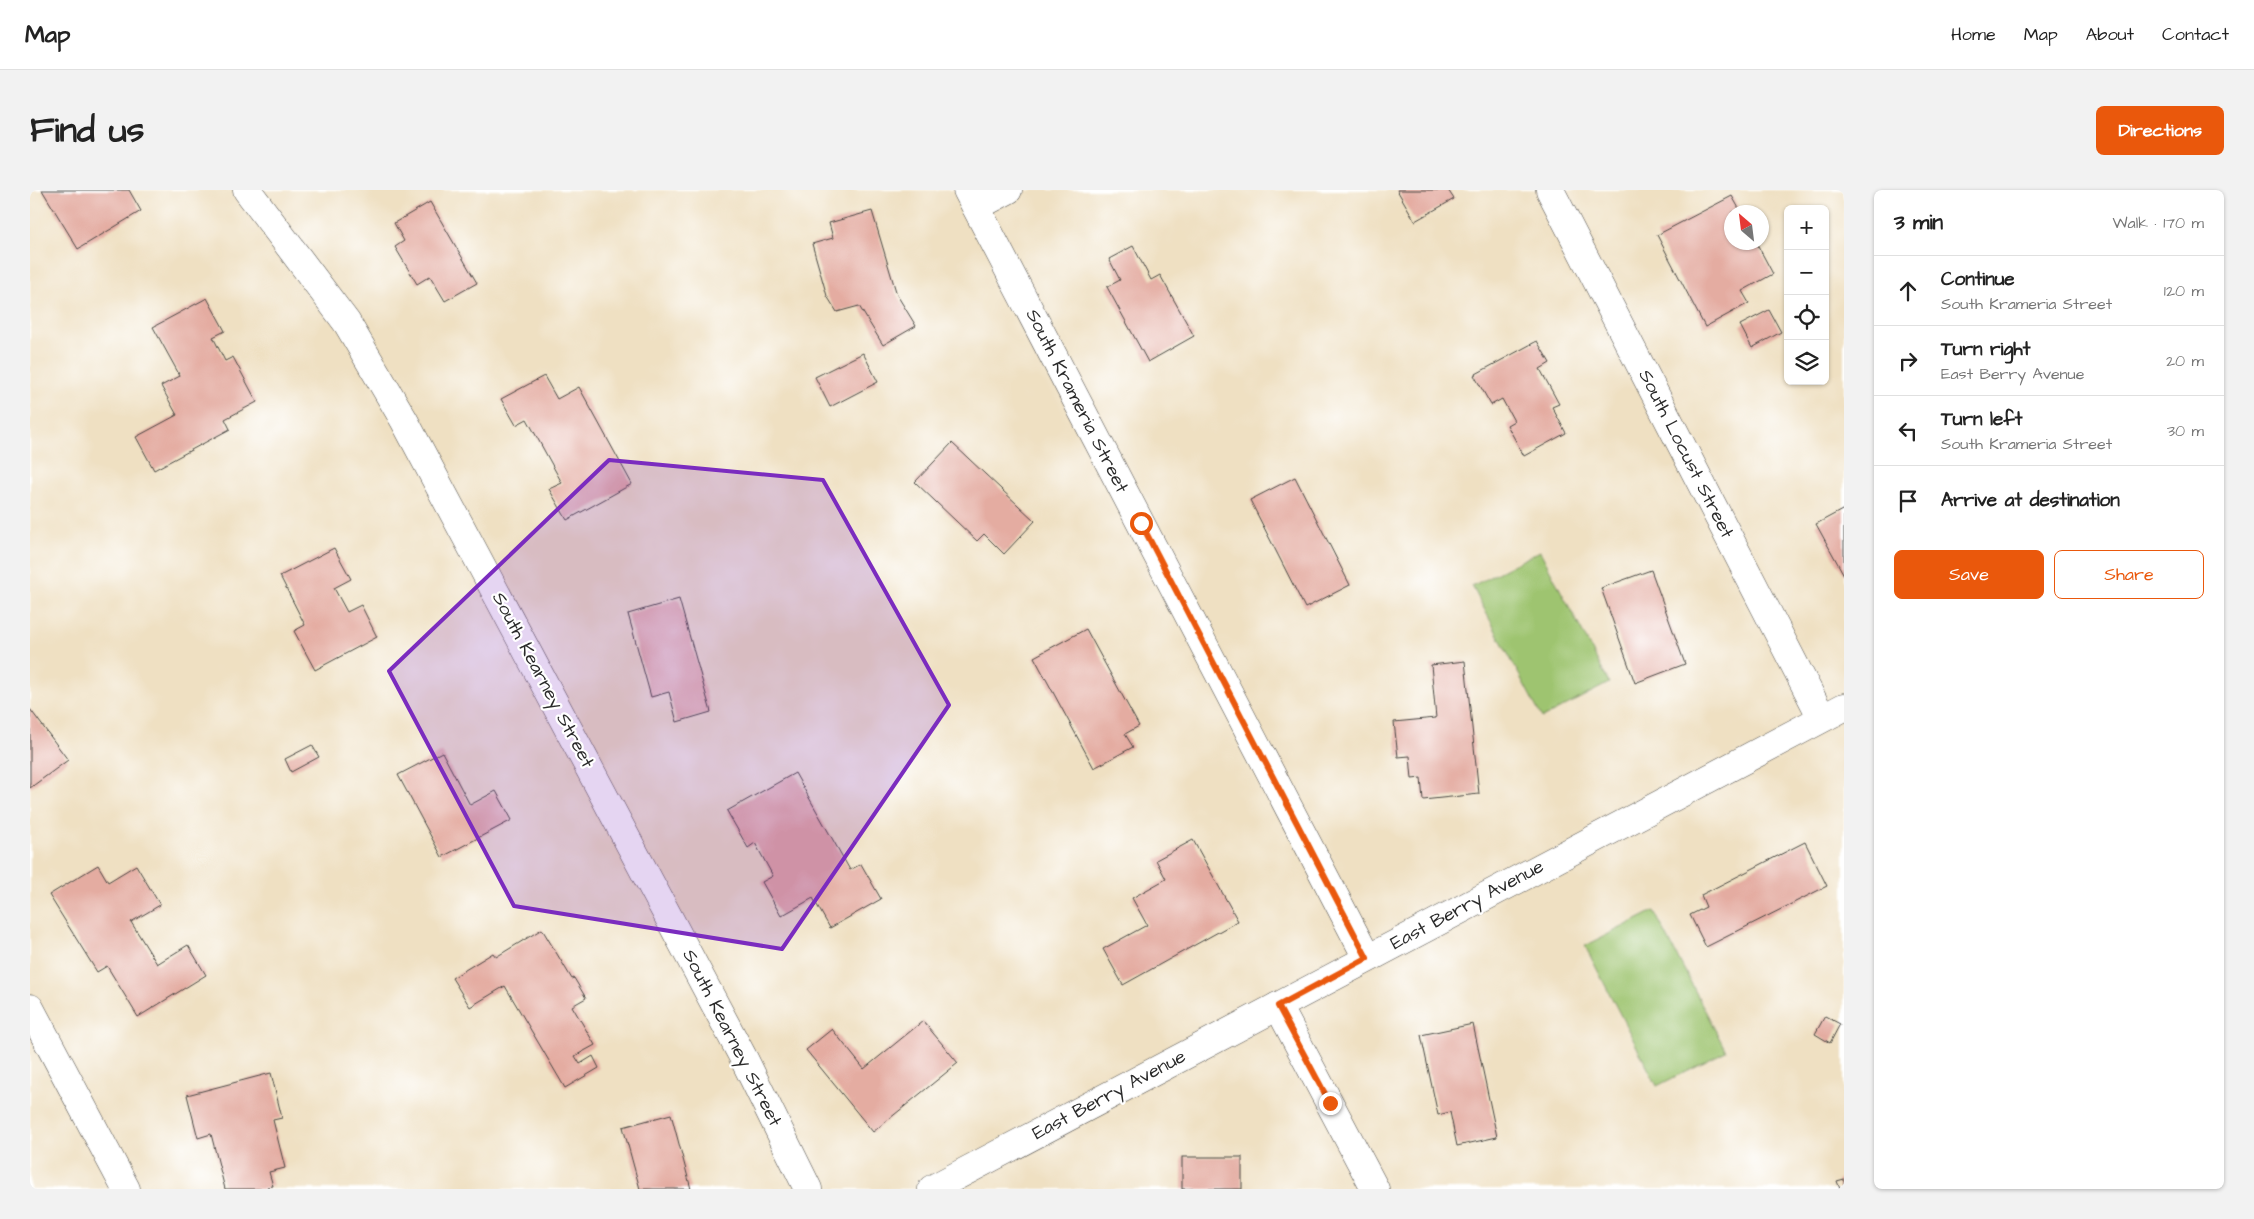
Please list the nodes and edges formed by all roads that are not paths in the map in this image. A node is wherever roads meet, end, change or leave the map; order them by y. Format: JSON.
{"nodes":[{"id":1,"x":247,"y":190,"type":"edge"},
{"id":2,"x":1008,"y":190,"type":"edge"},
{"id":3,"x":1550,"y":190,"type":"edge"},
{"id":4,"x":972,"y":198,"type":"edge"},
{"id":5,"x":1833,"y":712,"type":"edge"},
{"id":6,"x":1367,"y":958,"type":"junction"},
{"id":7,"x":1278,"y":1006,"type":"junction"},
{"id":8,"x":30,"y":1008,"type":"edge"},
{"id":9,"x":126,"y":1189,"type":"edge"},
{"id":10,"x":808,"y":1189,"type":"edge"},
{"id":11,"x":932,"y":1189,"type":"edge"},
{"id":12,"x":1375,"y":1189,"type":"edge"}],
"edges":[{"from":1,"to":10,"type":"street","name":"South Kearney Street"},
{"from":2,"to":4,"type":"street"},
{"from":3,"to":5,"type":"street","name":"South Locust Street"},
{"from":4,"to":6,"type":"street","name":"South Krameria Street"},
{"from":5,"to":6,"type":"street","name":"East Berry Avenue"},
{"from":6,"to":7,"type":"street","name":"East Berry Avenue"},
{"from":7,"to":11,"type":"street","name":"East Berry Avenue"},
{"from":7,"to":12,"type":"street"},
{"from":8,"to":9,"type":"street"}]}
